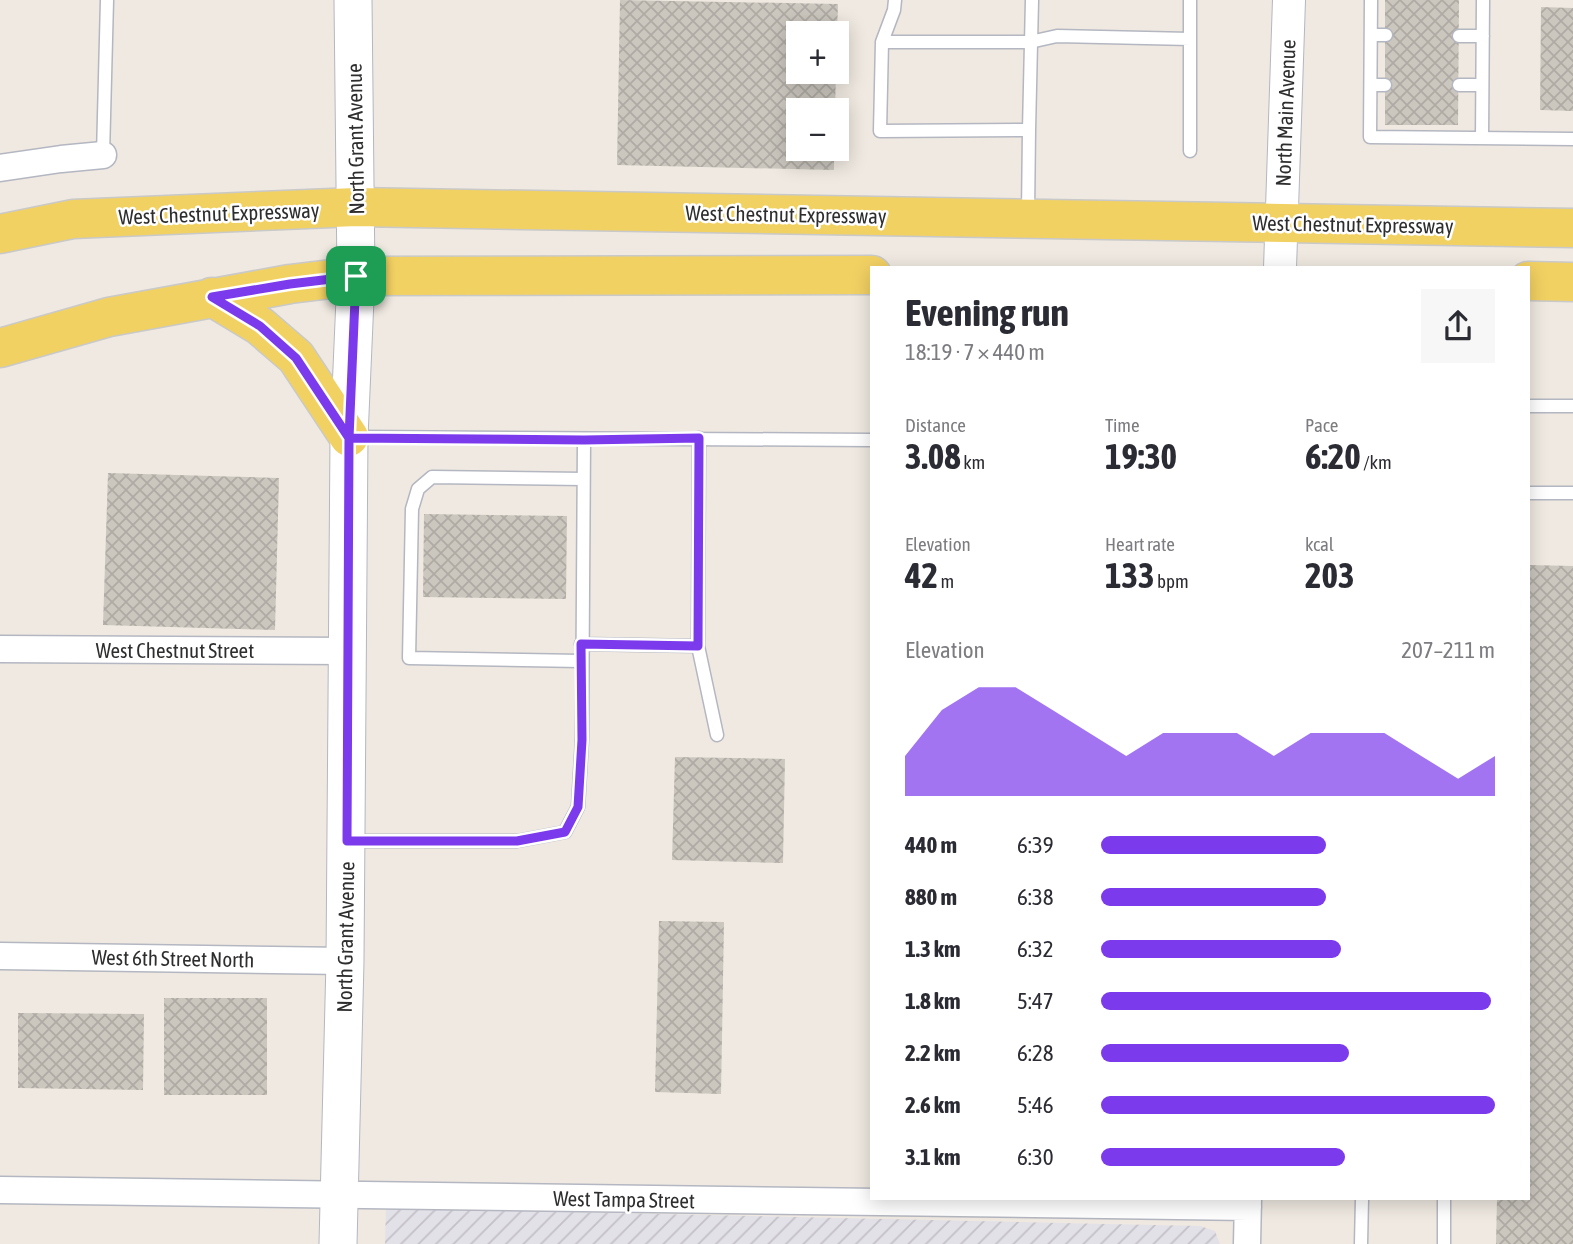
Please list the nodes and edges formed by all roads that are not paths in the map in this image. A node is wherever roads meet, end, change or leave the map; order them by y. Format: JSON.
{"nodes":[{"id":1,"x":107,"y":0,"type":"edge"},
{"id":2,"x":353,"y":0,"type":"edge"},
{"id":3,"x":895,"y":0,"type":"edge"},
{"id":4,"x":1032,"y":0,"type":"edge"},
{"id":5,"x":1191,"y":0,"type":"edge"},
{"id":6,"x":1289,"y":0,"type":"edge"},
{"id":7,"x":1371,"y":0,"type":"edge"},
{"id":8,"x":1483,"y":0,"type":"edge"},
{"id":9,"x":1371,"y":35,"type":"junction"},
{"id":10,"x":1386,"y":35,"type":"dead end"},
{"id":11,"x":1459,"y":36,"type":"dead end"},
{"id":12,"x":1483,"y":36,"type":"junction"},
{"id":13,"x":1190,"y":39,"type":"junction"},
{"id":14,"x":882,"y":42,"type":"junction"},
{"id":15,"x":1031,"y":42,"type":"junction"},
{"id":16,"x":1371,"y":85,"type":"junction"},
{"id":17,"x":1385,"y":85,"type":"dead end"},
{"id":18,"x":1459,"y":85,"type":"dead end"},
{"id":19,"x":1482,"y":85,"type":"junction"},
{"id":20,"x":1029,"y":130,"type":"junction"},
{"id":21,"x":1482,"y":138,"type":"junction"},
{"id":22,"x":1573,"y":139,"type":"edge"},
{"id":23,"x":1189,"y":151,"type":"dead end"},
{"id":24,"x":103,"y":155,"type":"joint"},
{"id":25,"x":0,"y":169,"type":"edge"},
{"id":26,"x":356,"y":207,"type":"junction"},
{"id":27,"x":1028,"y":218,"type":"junction"},
{"id":28,"x":1282,"y":223,"type":"junction"},
{"id":29,"x":1573,"y":228,"type":"edge"},
{"id":30,"x":0,"y":234,"type":"edge"},
{"id":31,"x":1280,"y":266,"type":"edge"},
{"id":32,"x":870,"y":275,"type":"edge"},
{"id":33,"x":356,"y":276,"type":"junction"},
{"id":34,"x":1530,"y":281,"type":"edge"},
{"id":35,"x":1573,"y":282,"type":"edge"},
{"id":36,"x":212,"y":297,"type":"junction"},
{"id":37,"x":0,"y":348,"type":"edge"},
{"id":38,"x":1530,"y":405,"type":"edge"},
{"id":39,"x":1573,"y":406,"type":"edge"},
{"id":40,"x":349,"y":438,"type":"junction"},
{"id":41,"x":699,"y":438,"type":"junction"},
{"id":42,"x":584,"y":440,"type":"junction"},
{"id":43,"x":870,"y":440,"type":"edge"},
{"id":44,"x":583,"y":479,"type":"junction"},
{"id":45,"x":1530,"y":493,"type":"edge"},
{"id":46,"x":1573,"y":493,"type":"edge"},
{"id":47,"x":581,"y":644,"type":"junction"},
{"id":48,"x":698,"y":646,"type":"junction"},
{"id":49,"x":0,"y":649,"type":"edge"},
{"id":50,"x":349,"y":652,"type":"junction"},
{"id":51,"x":581,"y":661,"type":"junction"},
{"id":52,"x":717,"y":735,"type":"dead end"},
{"id":53,"x":347,"y":841,"type":"junction"},
{"id":54,"x":0,"y":956,"type":"edge"},
{"id":55,"x":345,"y":961,"type":"junction"},
{"id":56,"x":0,"y":1190,"type":"edge"},
{"id":57,"x":339,"y":1196,"type":"junction"},
{"id":58,"x":1362,"y":1200,"type":"edge"},
{"id":59,"x":1444,"y":1200,"type":"edge"},
{"id":60,"x":1248,"y":1203,"type":"edge"},
{"id":61,"x":338,"y":1244,"type":"edge"},
{"id":62,"x":1247,"y":1244,"type":"edge"},
{"id":63,"x":1361,"y":1244,"type":"edge"},
{"id":64,"x":1444,"y":1244,"type":"edge"}],
"edges":[{"from":1,"to":24,"type":"lane"},
{"from":2,"to":26,"type":"main road","name":"North Grant Avenue"},
{"from":3,"to":14,"type":"lane"},
{"from":4,"to":15,"type":"lane"},
{"from":5,"to":13,"type":"lane"},
{"from":6,"to":28,"type":"street","name":"North Main Avenue"},
{"from":7,"to":9,"type":"lane"},
{"from":8,"to":12,"type":"lane"},
{"from":9,"to":10,"type":"lane"},
{"from":9,"to":16,"type":"lane"},
{"from":11,"to":12,"type":"lane"},
{"from":12,"to":19,"type":"lane"},
{"from":13,"to":15,"type":"lane"},
{"from":13,"to":23,"type":"lane"},
{"from":14,"to":15,"type":"lane"},
{"from":14,"to":20,"type":"lane"},
{"from":15,"to":20,"type":"lane"},
{"from":16,"to":17,"type":"lane"},
{"from":16,"to":21,"type":"lane"},
{"from":18,"to":19,"type":"lane"},
{"from":19,"to":21,"type":"lane"},
{"from":20,"to":27,"type":"lane"},
{"from":21,"to":22,"type":"lane"},
{"from":24,"to":25,"type":"street"},
{"from":26,"to":27,"type":"main road","name":"West Chestnut Expressway"},
{"from":26,"to":30,"type":"main road","name":"West Chestnut Expressway"},
{"from":26,"to":33,"type":"main road","name":"North Grant Avenue"},
{"from":27,"to":28,"type":"main road","name":"West Chestnut Expressway"},
{"from":28,"to":29,"type":"main road","name":"West Chestnut Expressway"},
{"from":28,"to":31,"type":"street","name":"North Main Avenue"},
{"from":32,"to":33,"type":"main road"},
{"from":33,"to":36,"type":"main road"},
{"from":33,"to":40,"type":"main road","name":"North Grant Avenue"},
{"from":34,"to":35,"type":"main road"},
{"from":36,"to":37,"type":"main road"},
{"from":36,"to":40,"type":"main road"},
{"from":38,"to":39,"type":"lane"},
{"from":40,"to":42,"type":"lane"},
{"from":40,"to":50,"type":"main road","name":"North Grant Avenue"},
{"from":41,"to":42,"type":"lane"},
{"from":41,"to":43,"type":"lane"},
{"from":41,"to":48,"type":"lane"},
{"from":42,"to":44,"type":"lane"},
{"from":44,"to":47,"type":"lane"},
{"from":44,"to":51,"type":"lane"},
{"from":45,"to":46,"type":"lane"},
{"from":47,"to":48,"type":"lane"},
{"from":47,"to":51,"type":"lane"},
{"from":48,"to":52,"type":"lane"},
{"from":49,"to":50,"type":"street","name":"West Chestnut Street"},
{"from":50,"to":53,"type":"main road","name":"North Grant Avenue"},
{"from":51,"to":53,"type":"lane"},
{"from":53,"to":55,"type":"main road","name":"North Grant Avenue"},
{"from":54,"to":55,"type":"street","name":"West 6th Street North"},
{"from":55,"to":57,"type":"main road","name":"North Grant Avenue"},
{"from":56,"to":57,"type":"street","name":"West Tampa Street"},
{"from":57,"to":60,"type":"street","name":"West Tampa Street"},
{"from":57,"to":61,"type":"main road","name":"North Grant Avenue"},
{"from":58,"to":63,"type":"lane"},
{"from":59,"to":64,"type":"lane"},
{"from":60,"to":62,"type":"street"}]}
